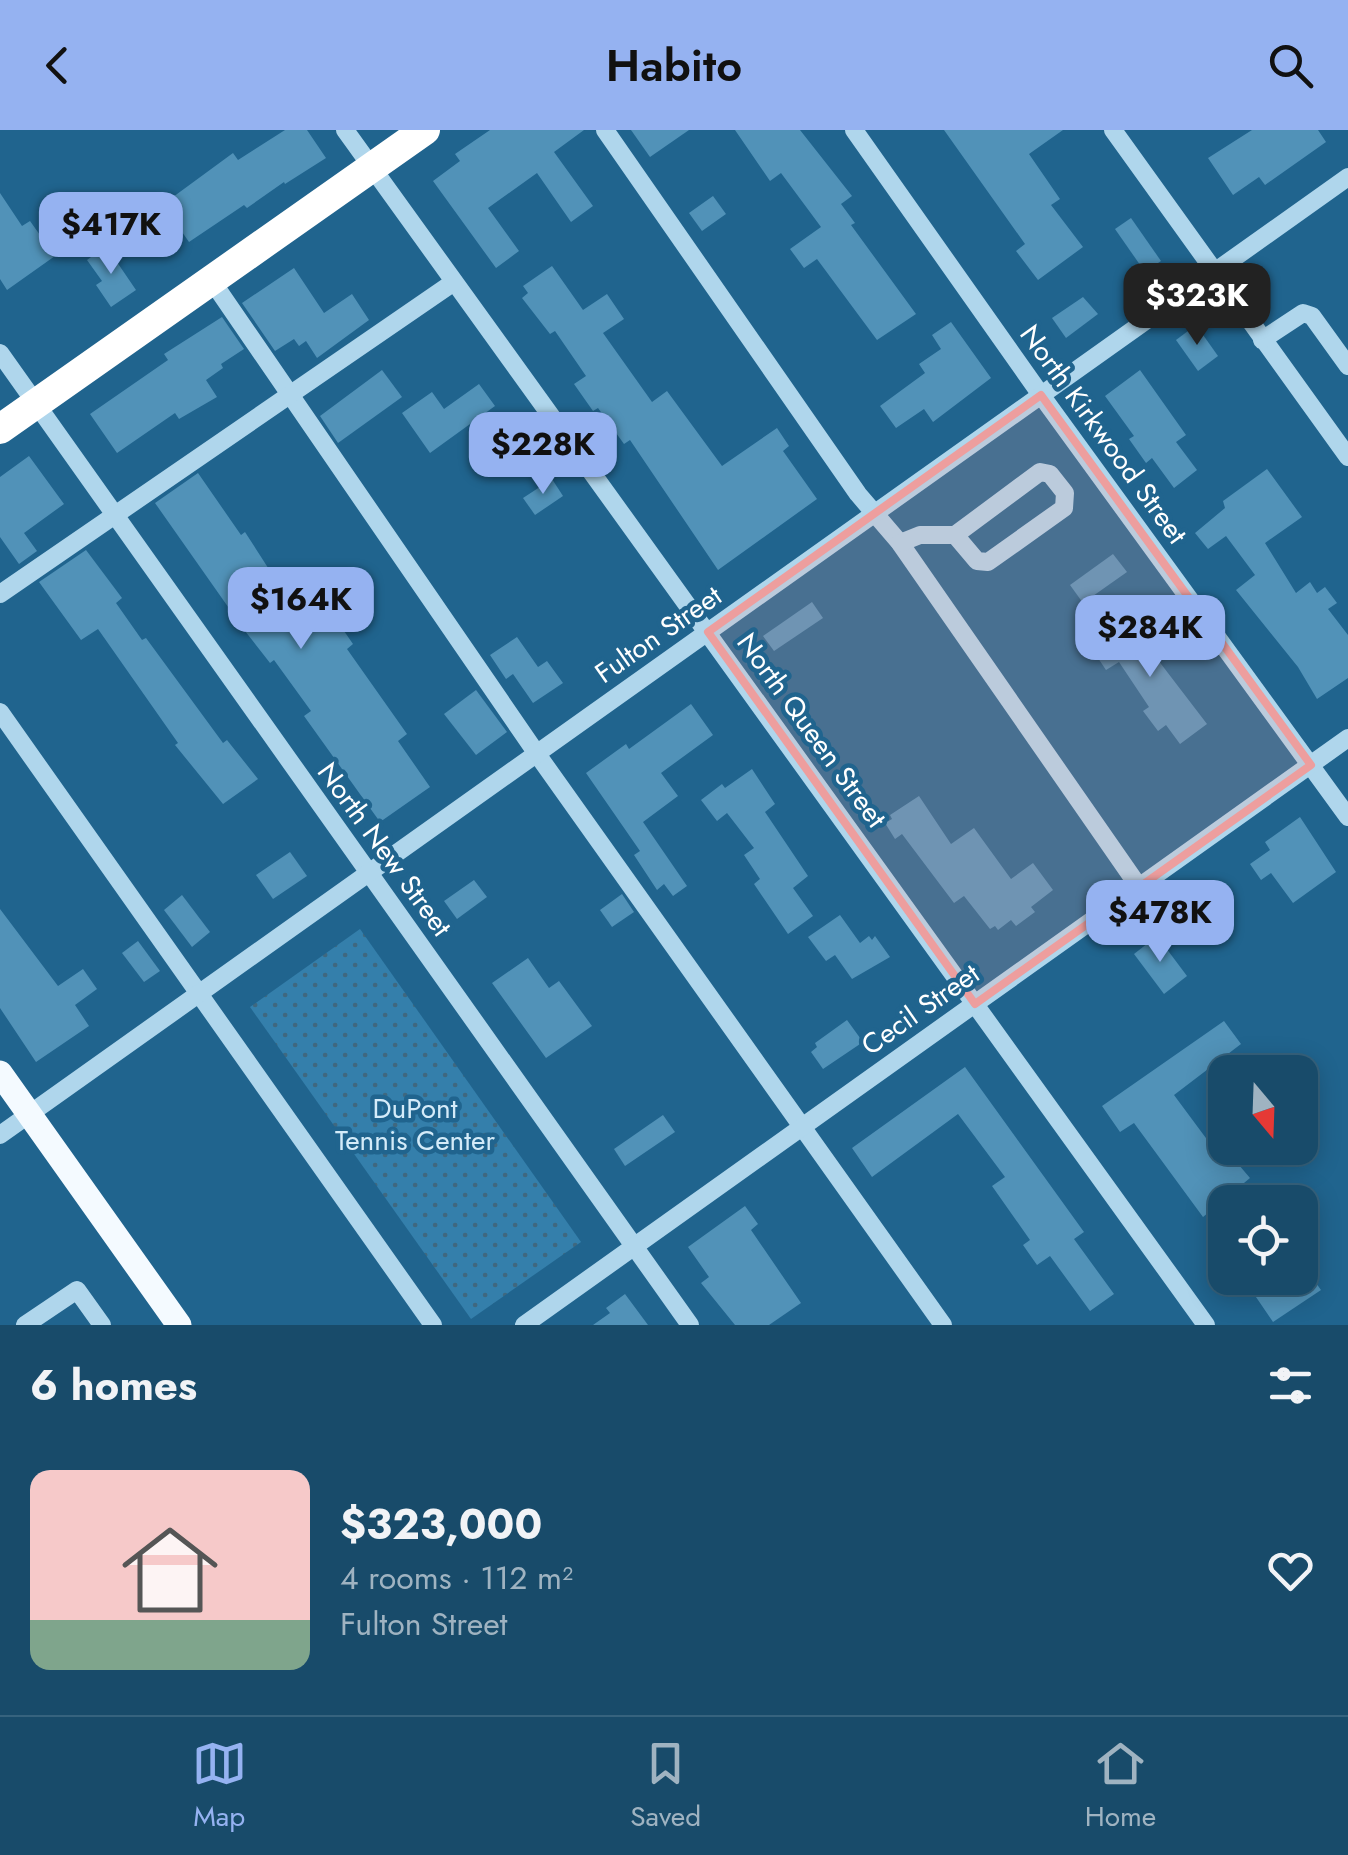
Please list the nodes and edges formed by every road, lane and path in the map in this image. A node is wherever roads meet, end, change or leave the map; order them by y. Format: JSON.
{"nodes":[{"id":1,"x":344,"y":130,"type":"edge"},
{"id":2,"x":425,"y":130,"type":"edge"},
{"id":3,"x":605,"y":130,"type":"edge"},
{"id":4,"x":854,"y":130,"type":"edge"},
{"id":5,"x":1113,"y":130,"type":"edge"},
{"id":6,"x":371,"y":168,"type":"junction"},
{"id":7,"x":1348,"y":178,"type":"edge"},
{"id":8,"x":1214,"y":273,"type":"junction"},
{"id":9,"x":212,"y":280,"type":"junction"},
{"id":10,"x":454,"y":282,"type":"junction"},
{"id":11,"x":1262,"y":340,"type":"junction"},
{"id":12,"x":0,"y":354,"type":"edge"},
{"id":13,"x":1348,"y":366,"type":"edge"},
{"id":14,"x":290,"y":394,"type":"junction"},
{"id":15,"x":1041,"y":395,"type":"junction"},
{"id":16,"x":34,"y":404,"type":"junction"},
{"id":17,"x":0,"y":429,"type":"edge"},
{"id":18,"x":1347,"y":455,"type":"edge"},
{"id":19,"x":874,"y":514,"type":"junction"},
{"id":20,"x":114,"y":516,"type":"junction"},
{"id":21,"x":955,"y":535,"type":"junction"},
{"id":22,"x":900,"y":543,"type":"junction"},
{"id":23,"x":0,"y":594,"type":"edge"},
{"id":24,"x":708,"y":632,"type":"junction"},
{"id":25,"x":0,"y":712,"type":"edge"},
{"id":26,"x":1348,"y":738,"type":"edge"},
{"id":27,"x":537,"y":754,"type":"junction"},
{"id":28,"x":1311,"y":765,"type":"junction"},
{"id":29,"x":1348,"y":816,"type":"edge"},
{"id":30,"x":369,"y":873,"type":"junction"},
{"id":31,"x":1139,"y":887,"type":"junction"},
{"id":32,"x":199,"y":994,"type":"junction"},
{"id":33,"x":975,"y":1004,"type":"junction"},
{"id":34,"x":0,"y":1074,"type":"edge"},
{"id":35,"x":29,"y":1115,"type":"junction"},
{"id":36,"x":802,"y":1128,"type":"junction"},
{"id":37,"x":0,"y":1135,"type":"edge"},
{"id":38,"x":635,"y":1246,"type":"junction"},
{"id":39,"x":25,"y":1325,"type":"edge"},
{"id":40,"x":102,"y":1325,"type":"edge"},
{"id":41,"x":180,"y":1325,"type":"edge"},
{"id":42,"x":433,"y":1325,"type":"edge"},
{"id":43,"x":524,"y":1325,"type":"edge"},
{"id":44,"x":690,"y":1325,"type":"edge"},
{"id":45,"x":943,"y":1325,"type":"edge"},
{"id":46,"x":1206,"y":1325,"type":"edge"}],
"edges":[{"from":1,"to":6,"type":"street","name":"North Queen Street"},
{"from":2,"to":6,"type":"highway"},
{"from":3,"to":19,"type":"street"},
{"from":4,"to":15,"type":"street","name":"North Kirkwood Street"},
{"from":5,"to":8,"type":"street"},
{"from":6,"to":9,"type":"highway"},
{"from":6,"to":10,"type":"street","name":"North Queen Street"},
{"from":7,"to":8,"type":"street","name":"Fulton Street"},
{"from":8,"to":11,"type":"street"},
{"from":8,"to":15,"type":"street","name":"Fulton Street"},
{"from":9,"to":14,"type":"street"},
{"from":9,"to":16,"type":"highway"},
{"from":10,"to":14,"type":"street"},
{"from":10,"to":24,"type":"street","name":"North Queen Street"},
{"from":11,"to":13,"type":"street"},
{"from":11,"to":18,"type":"street"},
{"from":12,"to":16,"type":"street","name":"North New Street"},
{"from":14,"to":20,"type":"street"},
{"from":14,"to":27,"type":"street"},
{"from":15,"to":19,"type":"street","name":"Fulton Street"},
{"from":15,"to":28,"type":"street","name":"North Kirkwood Street"},
{"from":16,"to":17,"type":"highway"},
{"from":16,"to":20,"type":"street","name":"North New Street"},
{"from":19,"to":22,"type":"street"},
{"from":19,"to":24,"type":"street","name":"Fulton Street"},
{"from":20,"to":23,"type":"street"},
{"from":20,"to":30,"type":"street","name":"North New Street"},
{"from":21,"to":21,"type":"street"},
{"from":21,"to":22,"type":"street"},
{"from":22,"to":31,"type":"street"},
{"from":24,"to":27,"type":"street","name":"Fulton Street"},
{"from":24,"to":33,"type":"street","name":"North Queen Street"},
{"from":25,"to":32,"type":"street"},
{"from":26,"to":28,"type":"street","name":"Cecil Street"},
{"from":27,"to":30,"type":"street","name":"Fulton Street"},
{"from":27,"to":36,"type":"street"},
{"from":28,"to":29,"type":"street","name":"North Kirkwood Street"},
{"from":28,"to":31,"type":"street","name":"Cecil Street"},
{"from":30,"to":32,"type":"street","name":"Fulton Street"},
{"from":30,"to":38,"type":"street","name":"North New Street"},
{"from":31,"to":33,"type":"street","name":"Cecil Street"},
{"from":32,"to":35,"type":"street","name":"Fulton Street"},
{"from":32,"to":42,"type":"street"},
{"from":33,"to":36,"type":"street","name":"Cecil Street"},
{"from":33,"to":46,"type":"street","name":"North Queen Street"},
{"from":34,"to":35,"type":"main road"},
{"from":35,"to":37,"type":"street","name":"Fulton Street"},
{"from":35,"to":41,"type":"main road"},
{"from":36,"to":38,"type":"street","name":"Cecil Street"},
{"from":36,"to":45,"type":"street"},
{"from":38,"to":43,"type":"street","name":"Cecil Street"},
{"from":38,"to":44,"type":"street","name":"North New Street"},
{"from":39,"to":40,"type":"street"}]}
